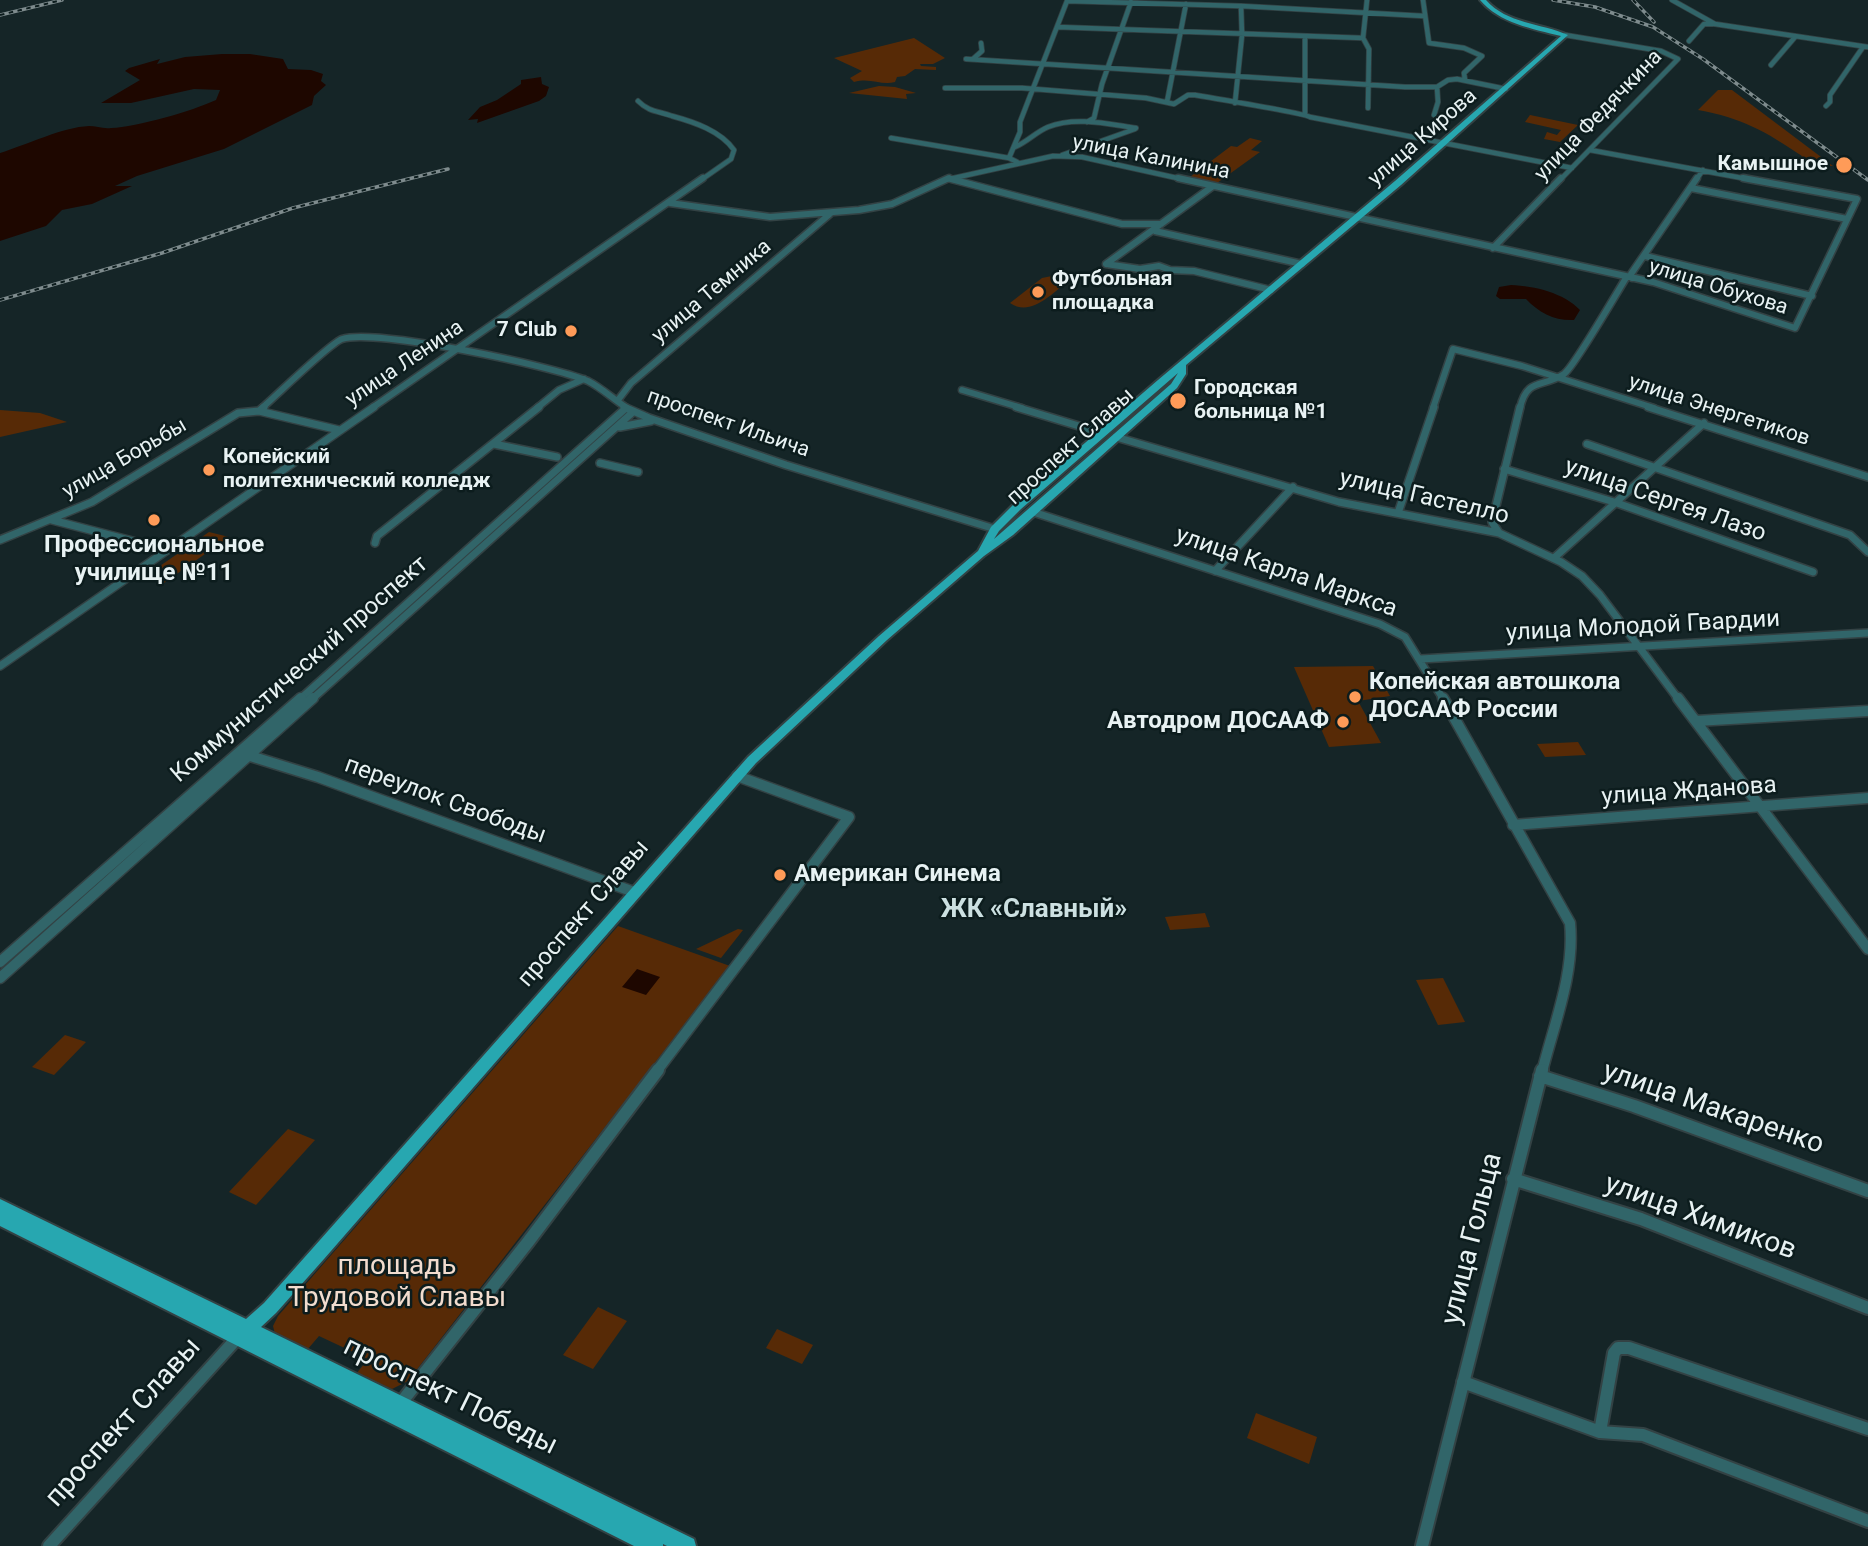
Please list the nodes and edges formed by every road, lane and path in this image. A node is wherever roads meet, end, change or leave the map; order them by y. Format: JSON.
{"nodes":[{"id":1,"x":1367,"y":0,"type":"edge"},
{"id":2,"x":1423,"y":0,"type":"edge"},
{"id":3,"x":1483,"y":0,"type":"edge"},
{"id":4,"x":1672,"y":0,"type":"edge"},
{"id":5,"x":1066,"y":1,"type":"edge"},
{"id":6,"x":1131,"y":2,"type":"junction"},
{"id":7,"x":1186,"y":4,"type":"junction"},
{"id":8,"x":1241,"y":6,"type":"junction"},
{"id":9,"x":1364,"y":13,"type":"junction"},
{"id":10,"x":1424,"y":16,"type":"junction"},
{"id":11,"x":1715,"y":24,"type":"junction"},
{"id":12,"x":1057,"y":27,"type":"junction"},
{"id":13,"x":1120,"y":30,"type":"junction"},
{"id":14,"x":1180,"y":33,"type":"junction"},
{"id":15,"x":1242,"y":34,"type":"junction"},
{"id":16,"x":1565,"y":35,"type":"junction"},
{"id":17,"x":1305,"y":36,"type":"junction"},
{"id":18,"x":1795,"y":37,"type":"junction"},
{"id":19,"x":1363,"y":38,"type":"junction"},
{"id":20,"x":1689,"y":41,"type":"dead end"},
{"id":21,"x":981,"y":43,"type":"dead end"},
{"id":22,"x":1865,"y":47,"type":"edge"},
{"id":23,"x":965,"y":59,"type":"dead end"},
{"id":24,"x":973,"y":59,"type":"junction"},
{"id":25,"x":1043,"y":65,"type":"junction"},
{"id":26,"x":1771,"y":65,"type":"dead end"},
{"id":27,"x":1107,"y":68,"type":"junction"},
{"id":28,"x":1173,"y":72,"type":"junction"},
{"id":29,"x":1238,"y":76,"type":"junction"},
{"id":30,"x":1303,"y":79,"type":"junction"},
{"id":31,"x":1465,"y":80,"type":"junction"},
{"id":32,"x":1368,"y":85,"type":"junction"},
{"id":33,"x":1437,"y":87,"type":"junction"},
{"id":34,"x":945,"y":88,"type":"dead end"},
{"id":35,"x":1506,"y":89,"type":"junction"},
{"id":36,"x":1033,"y":90,"type":"junction"},
{"id":37,"x":1100,"y":95,"type":"junction"},
{"id":38,"x":638,"y":102,"type":"dead end"},
{"id":39,"x":1167,"y":102,"type":"junction"},
{"id":40,"x":1235,"y":103,"type":"junction"},
{"id":41,"x":1826,"y":106,"type":"dead end"},
{"id":42,"x":1368,"y":108,"type":"dead end"},
{"id":43,"x":1305,"y":113,"type":"junction"},
{"id":44,"x":1434,"y":114,"type":"dead end"},
{"id":45,"x":1087,"y":122,"type":"junction"},
{"id":46,"x":891,"y":138,"type":"dead end"},
{"id":47,"x":1443,"y":143,"type":"junction"},
{"id":48,"x":1015,"y":147,"type":"junction"},
{"id":49,"x":1590,"y":150,"type":"junction"},
{"id":50,"x":1060,"y":156,"type":"junction"},
{"id":51,"x":1009,"y":158,"type":"junction"},
{"id":52,"x":1017,"y":162,"type":"junction"},
{"id":53,"x":1572,"y":168,"type":"junction"},
{"id":54,"x":1703,"y":170,"type":"junction"},
{"id":55,"x":949,"y":178,"type":"junction"},
{"id":56,"x":1213,"y":186,"type":"junction"},
{"id":57,"x":1691,"y":188,"type":"junction"},
{"id":58,"x":670,"y":203,"type":"junction"},
{"id":59,"x":831,"y":213,"type":"junction"},
{"id":60,"x":1357,"y":218,"type":"junction"},
{"id":61,"x":1847,"y":219,"type":"junction"},
{"id":62,"x":1161,"y":224,"type":"junction"},
{"id":63,"x":1156,"y":231,"type":"junction"},
{"id":64,"x":1493,"y":248,"type":"junction"},
{"id":65,"x":1646,"y":256,"type":"junction"},
{"id":66,"x":1302,"y":264,"type":"junction"},
{"id":67,"x":1629,"y":278,"type":"junction"},
{"id":68,"x":1271,"y":290,"type":"junction"},
{"id":69,"x":1812,"y":296,"type":"junction"},
{"id":70,"x":457,"y":350,"type":"junction"},
{"id":71,"x":1182,"y":366,"type":"junction"},
{"id":72,"x":1559,"y":378,"type":"junction"},
{"id":73,"x":584,"y":379,"type":"junction"},
{"id":74,"x":631,"y":383,"type":"junction"},
{"id":75,"x":599,"y":386,"type":"junction"},
{"id":76,"x":962,"y":390,"type":"dead end"},
{"id":77,"x":618,"y":400,"type":"junction"},
{"id":78,"x":630,"y":410,"type":"junction"},
{"id":79,"x":258,"y":411,"type":"junction"},
{"id":80,"x":656,"y":421,"type":"junction"},
{"id":81,"x":1704,"y":424,"type":"junction"},
{"id":82,"x":339,"y":430,"type":"junction"},
{"id":83,"x":613,"y":430,"type":"junction"},
{"id":84,"x":1102,"y":433,"type":"junction"},
{"id":85,"x":1116,"y":437,"type":"junction"},
{"id":86,"x":495,"y":444,"type":"junction"},
{"id":87,"x":1587,"y":444,"type":"dead end"},
{"id":88,"x":1076,"y":456,"type":"junction"},
{"id":89,"x":557,"y":457,"type":"dead end"},
{"id":90,"x":1091,"y":460,"type":"junction"},
{"id":91,"x":600,"y":464,"type":"dead end"},
{"id":92,"x":1656,"y":467,"type":"junction"},
{"id":93,"x":1504,"y":468,"type":"junction"},
{"id":94,"x":638,"y":472,"type":"dead end"},
{"id":95,"x":1868,"y":477,"type":"edge"},
{"id":96,"x":1293,"y":487,"type":"junction"},
{"id":97,"x":1614,"y":502,"type":"junction"},
{"id":98,"x":1017,"y":507,"type":"junction"},
{"id":99,"x":1033,"y":512,"type":"junction"},
{"id":100,"x":1398,"y":513,"type":"junction"},
{"id":101,"x":52,"y":520,"type":"junction"},
{"id":102,"x":995,"y":529,"type":"junction"},
{"id":103,"x":1009,"y":533,"type":"junction"},
{"id":104,"x":1499,"y":533,"type":"junction"},
{"id":105,"x":0,"y":540,"type":"edge"},
{"id":106,"x":375,"y":543,"type":"dead end"},
{"id":107,"x":167,"y":550,"type":"junction"},
{"id":108,"x":1868,"y":552,"type":"edge"},
{"id":109,"x":980,"y":554,"type":"junction"},
{"id":110,"x":1554,"y":558,"type":"junction"},
{"id":111,"x":459,"y":564,"type":"junction"},
{"id":112,"x":1215,"y":571,"type":"junction"},
{"id":113,"x":1812,"y":572,"type":"dead end"},
{"id":114,"x":1868,"y":633,"type":"edge"},
{"id":115,"x":1640,"y":647,"type":"junction"},
{"id":116,"x":1421,"y":660,"type":"junction"},
{"id":117,"x":0,"y":666,"type":"edge"},
{"id":118,"x":1868,"y":710,"type":"edge"},
{"id":119,"x":1696,"y":721,"type":"junction"},
{"id":120,"x":244,"y":754,"type":"junction"},
{"id":121,"x":737,"y":776,"type":"junction"},
{"id":122,"x":1868,"y":798,"type":"edge"},
{"id":123,"x":1759,"y":806,"type":"junction"},
{"id":124,"x":1513,"y":825,"type":"junction"},
{"id":125,"x":634,"y":892,"type":"junction"},
{"id":126,"x":1572,"y":945,"type":"joint"},
{"id":127,"x":1868,"y":948,"type":"edge"},
{"id":128,"x":0,"y":962,"type":"edge"},
{"id":129,"x":0,"y":978,"type":"edge"},
{"id":130,"x":1540,"y":1076,"type":"junction"},
{"id":131,"x":1513,"y":1179,"type":"junction"},
{"id":132,"x":1868,"y":1191,"type":"edge"},
{"id":133,"x":0,"y":1206,"type":"edge"},
{"id":134,"x":0,"y":1218,"type":"edge"},
{"id":135,"x":1868,"y":1308,"type":"edge"},
{"id":136,"x":244,"y":1333,"type":"junction"},
{"id":137,"x":1463,"y":1382,"type":"junction"},
{"id":138,"x":396,"y":1408,"type":"junction"},
{"id":139,"x":1868,"y":1429,"type":"edge"},
{"id":140,"x":1600,"y":1432,"type":"junction"},
{"id":141,"x":1868,"y":1521,"type":"edge"},
{"id":142,"x":49,"y":1546,"type":"edge"},
{"id":143,"x":654,"y":1546,"type":"edge"},
{"id":144,"x":687,"y":1546,"type":"edge"},
{"id":145,"x":1422,"y":1546,"type":"edge"}],
"edges":[{"from":1,"to":9,"type":"street"},
{"from":2,"to":10,"type":"street"},
{"from":3,"to":16,"type":"main road"},
{"from":4,"to":11,"type":"street"},
{"from":5,"to":6,"type":"street"},
{"from":5,"to":12,"type":"street"},
{"from":6,"to":7,"type":"street"},
{"from":6,"to":13,"type":"street"},
{"from":7,"to":8,"type":"street"},
{"from":7,"to":14,"type":"street"},
{"from":8,"to":9,"type":"street"},
{"from":8,"to":15,"type":"street"},
{"from":9,"to":10,"type":"street"},
{"from":9,"to":19,"type":"street"},
{"from":10,"to":31,"type":"street"},
{"from":11,"to":18,"type":"street"},
{"from":11,"to":20,"type":"street"},
{"from":12,"to":13,"type":"street"},
{"from":12,"to":25,"type":"street"},
{"from":13,"to":14,"type":"street"},
{"from":13,"to":27,"type":"street"},
{"from":14,"to":15,"type":"street"},
{"from":14,"to":28,"type":"street"},
{"from":15,"to":17,"type":"street"},
{"from":15,"to":29,"type":"street"},
{"from":16,"to":35,"type":"main road","name":"улица Кирова"},
{"from":16,"to":49,"type":"street","name":"улица Федячкина"},
{"from":17,"to":19,"type":"street"},
{"from":17,"to":30,"type":"street"},
{"from":18,"to":22,"type":"street"},
{"from":18,"to":26,"type":"street"},
{"from":19,"to":32,"type":"street"},
{"from":21,"to":24,"type":"street"},
{"from":22,"to":41,"type":"street"},
{"from":23,"to":24,"type":"street"},
{"from":24,"to":25,"type":"street"},
{"from":25,"to":27,"type":"street"},
{"from":25,"to":36,"type":"street"},
{"from":27,"to":28,"type":"street"},
{"from":27,"to":37,"type":"street"},
{"from":28,"to":29,"type":"street"},
{"from":28,"to":39,"type":"street"},
{"from":29,"to":30,"type":"street"},
{"from":29,"to":40,"type":"street"},
{"from":30,"to":32,"type":"street"},
{"from":30,"to":43,"type":"street"},
{"from":31,"to":33,"type":"street"},
{"from":31,"to":35,"type":"street"},
{"from":32,"to":33,"type":"street"},
{"from":32,"to":42,"type":"street"},
{"from":33,"to":44,"type":"street"},
{"from":34,"to":36,"type":"street"},
{"from":35,"to":47,"type":"main road","name":"улица Кирова"},
{"from":36,"to":37,"type":"street"},
{"from":36,"to":48,"type":"street"},
{"from":37,"to":39,"type":"street"},
{"from":37,"to":45,"type":"street"},
{"from":38,"to":58,"type":"street","name":"улица Ленина"},
{"from":39,"to":40,"type":"street"},
{"from":40,"to":43,"type":"street"},
{"from":43,"to":47,"type":"street"},
{"from":45,"to":48,"type":"street"},
{"from":45,"to":50,"type":"street"},
{"from":46,"to":51,"type":"street"},
{"from":47,"to":53,"type":"street"},
{"from":47,"to":60,"type":"main road","name":"улица Кирова"},
{"from":48,"to":51,"type":"street"},
{"from":49,"to":53,"type":"street","name":"улица Федячкина"},
{"from":49,"to":54,"type":"street"},
{"from":50,"to":52,"type":"street","name":"улица Калинина"},
{"from":50,"to":56,"type":"street","name":"улица Калинина"},
{"from":51,"to":52,"type":"street"},
{"from":52,"to":55,"type":"street","name":"улица Калинина"},
{"from":53,"to":64,"type":"street","name":"улица Федячкина"},
{"from":54,"to":57,"type":"street","name":"улица Обухова"},
{"from":54,"to":61,"type":"street"},
{"from":55,"to":59,"type":"street","name":"улица Калинина"},
{"from":55,"to":62,"type":"street"},
{"from":56,"to":60,"type":"street","name":"улица Калинина"},
{"from":56,"to":62,"type":"street"},
{"from":57,"to":61,"type":"street"},
{"from":57,"to":65,"type":"street","name":"улица Обухова"},
{"from":58,"to":59,"type":"street","name":"улица Калинина"},
{"from":58,"to":70,"type":"street","name":"улица Ленина"},
{"from":59,"to":74,"type":"street","name":"улица Темника"},
{"from":60,"to":64,"type":"street","name":"улица Калинина"},
{"from":60,"to":66,"type":"main road","name":"улица Кирова"},
{"from":61,"to":69,"type":"street"},
{"from":62,"to":63,"type":"street"},
{"from":63,"to":66,"type":"street"},
{"from":63,"to":68,"type":"street"},
{"from":64,"to":67,"type":"street","name":"улица Калинина"},
{"from":65,"to":67,"type":"street","name":"улица Обухова"},
{"from":65,"to":69,"type":"street"},
{"from":66,"to":68,"type":"main road","name":"проспект Славы"},
{"from":67,"to":69,"type":"street","name":"улица Обухова"},
{"from":67,"to":72,"type":"street"},
{"from":68,"to":71,"type":"main road","name":"проспект Славы"},
{"from":70,"to":73,"type":"street","name":"проспект Ильича"},
{"from":70,"to":79,"type":"street","name":"проспект Ильича"},
{"from":70,"to":82,"type":"street","name":"улица Ленина"},
{"from":71,"to":84,"type":"main road","name":"проспект Славы"},
{"from":71,"to":85,"type":"main road","name":"проспект Славы"},
{"from":72,"to":81,"type":"street","name":"улица Энергетиков"},
{"from":72,"to":93,"type":"street"},
{"from":72,"to":100,"type":"street","name":"улица Энергетиков"},
{"from":73,"to":75,"type":"street","name":"проспект Ильича"},
{"from":73,"to":86,"type":"street"},
{"from":74,"to":75,"type":"street"},
{"from":74,"to":77,"type":"street","name":"улица Темника"},
{"from":75,"to":77,"type":"street","name":"проспект Ильича"},
{"from":76,"to":84,"type":"street","name":"улица Гастелло"},
{"from":77,"to":78,"type":"street","name":"проспект Ильича"},
{"from":78,"to":80,"type":"street","name":"проспект Ильича"},
{"from":78,"to":83,"type":"street"},
{"from":78,"to":111,"type":"street","name":"Коммунистический проспект"},
{"from":79,"to":82,"type":"street"},
{"from":79,"to":101,"type":"street","name":"улица Борьбы"},
{"from":80,"to":83,"type":"street"},
{"from":80,"to":102,"type":"street","name":"проспект Ильича"},
{"from":81,"to":92,"type":"street"},
{"from":81,"to":95,"type":"street","name":"улица Энергетиков"},
{"from":82,"to":107,"type":"street","name":"улица Ленина"},
{"from":83,"to":111,"type":"street"},
{"from":84,"to":85,"type":"main road","name":"улица Гастелло"},
{"from":84,"to":88,"type":"main road","name":"проспект Славы"},
{"from":85,"to":90,"type":"main road","name":"проспект Славы"},
{"from":85,"to":96,"type":"street","name":"улица Гастелло"},
{"from":86,"to":89,"type":"street"},
{"from":86,"to":106,"type":"street"},
{"from":87,"to":92,"type":"street"},
{"from":88,"to":90,"type":"main road"},
{"from":88,"to":98,"type":"main road","name":"проспект Славы"},
{"from":90,"to":99,"type":"main road","name":"проспект Славы"},
{"from":91,"to":94,"type":"street"},
{"from":92,"to":97,"type":"street"},
{"from":92,"to":108,"type":"street"},
{"from":93,"to":97,"type":"street","name":"улица Сергея Лазо"},
{"from":93,"to":104,"type":"street"},
{"from":96,"to":100,"type":"street","name":"улица Гастелло"},
{"from":96,"to":112,"type":"street"},
{"from":97,"to":110,"type":"street"},
{"from":97,"to":113,"type":"street","name":"улица Сергея Лазо"},
{"from":98,"to":99,"type":"main road","name":"улица Карла Маркса"},
{"from":98,"to":102,"type":"main road","name":"проспект Славы"},
{"from":99,"to":103,"type":"main road","name":"проспект Славы"},
{"from":99,"to":112,"type":"street","name":"улица Карла Маркса"},
{"from":100,"to":104,"type":"street","name":"улица Гастелло"},
{"from":101,"to":105,"type":"street","name":"улица Борьбы"},
{"from":101,"to":107,"type":"street"},
{"from":102,"to":103,"type":"main road","name":"проспект Ильича"},
{"from":102,"to":109,"type":"main road","name":"проспект Славы"},
{"from":103,"to":109,"type":"main road","name":"проспект Славы"},
{"from":104,"to":110,"type":"street","name":"улица Гастелло"},
{"from":107,"to":117,"type":"street","name":"улица Ленина"},
{"from":109,"to":121,"type":"main road","name":"проспект Славы"},
{"from":110,"to":115,"type":"street","name":"улица Гастелло"},
{"from":111,"to":120,"type":"street","name":"Коммунистический проспект"},
{"from":112,"to":116,"type":"street","name":"улица Карла Маркса"},
{"from":114,"to":115,"type":"street","name":"улица Молодой Гвардии"},
{"from":115,"to":116,"type":"street","name":"улица Молодой Гвардии"},
{"from":115,"to":119,"type":"street","name":"улица Гастелло"},
{"from":116,"to":124,"type":"street","name":"улица Карла Маркса"},
{"from":118,"to":119,"type":"street"},
{"from":119,"to":123,"type":"street","name":"улица Гастелло"},
{"from":120,"to":125,"type":"street","name":"переулок Свободы"},
{"from":120,"to":128,"type":"street","name":"Коммунистический проспект"},
{"from":120,"to":129,"type":"street"},
{"from":121,"to":125,"type":"main road","name":"проспект Славы"},
{"from":121,"to":138,"type":"street"},
{"from":122,"to":123,"type":"street","name":"улица Жданова"},
{"from":123,"to":124,"type":"street","name":"улица Жданова"},
{"from":123,"to":127,"type":"street","name":"улица Гастелло"},
{"from":124,"to":126,"type":"street","name":"улица Карла Маркса"},
{"from":125,"to":136,"type":"main road","name":"проспект Славы"},
{"from":126,"to":130,"type":"street","name":"улица Гольца"},
{"from":130,"to":131,"type":"street","name":"улица Гольца"},
{"from":130,"to":132,"type":"street","name":"улица Макаренко"},
{"from":131,"to":135,"type":"street","name":"улица Химиков"},
{"from":131,"to":137,"type":"street","name":"улица Гольца"},
{"from":133,"to":136,"type":"main road","name":"проспект Победы"},
{"from":134,"to":136,"type":"main road","name":"проспект Победы"},
{"from":136,"to":138,"type":"main road","name":"проспект Победы"},
{"from":136,"to":142,"type":"street","name":"проспект Славы"},
{"from":137,"to":140,"type":"street"},
{"from":137,"to":145,"type":"street","name":"улица Гольца"},
{"from":138,"to":143,"type":"main road","name":"проспект Победы"},
{"from":138,"to":144,"type":"main road","name":"проспект Победы"},
{"from":139,"to":140,"type":"street"},
{"from":140,"to":141,"type":"street"}]}
